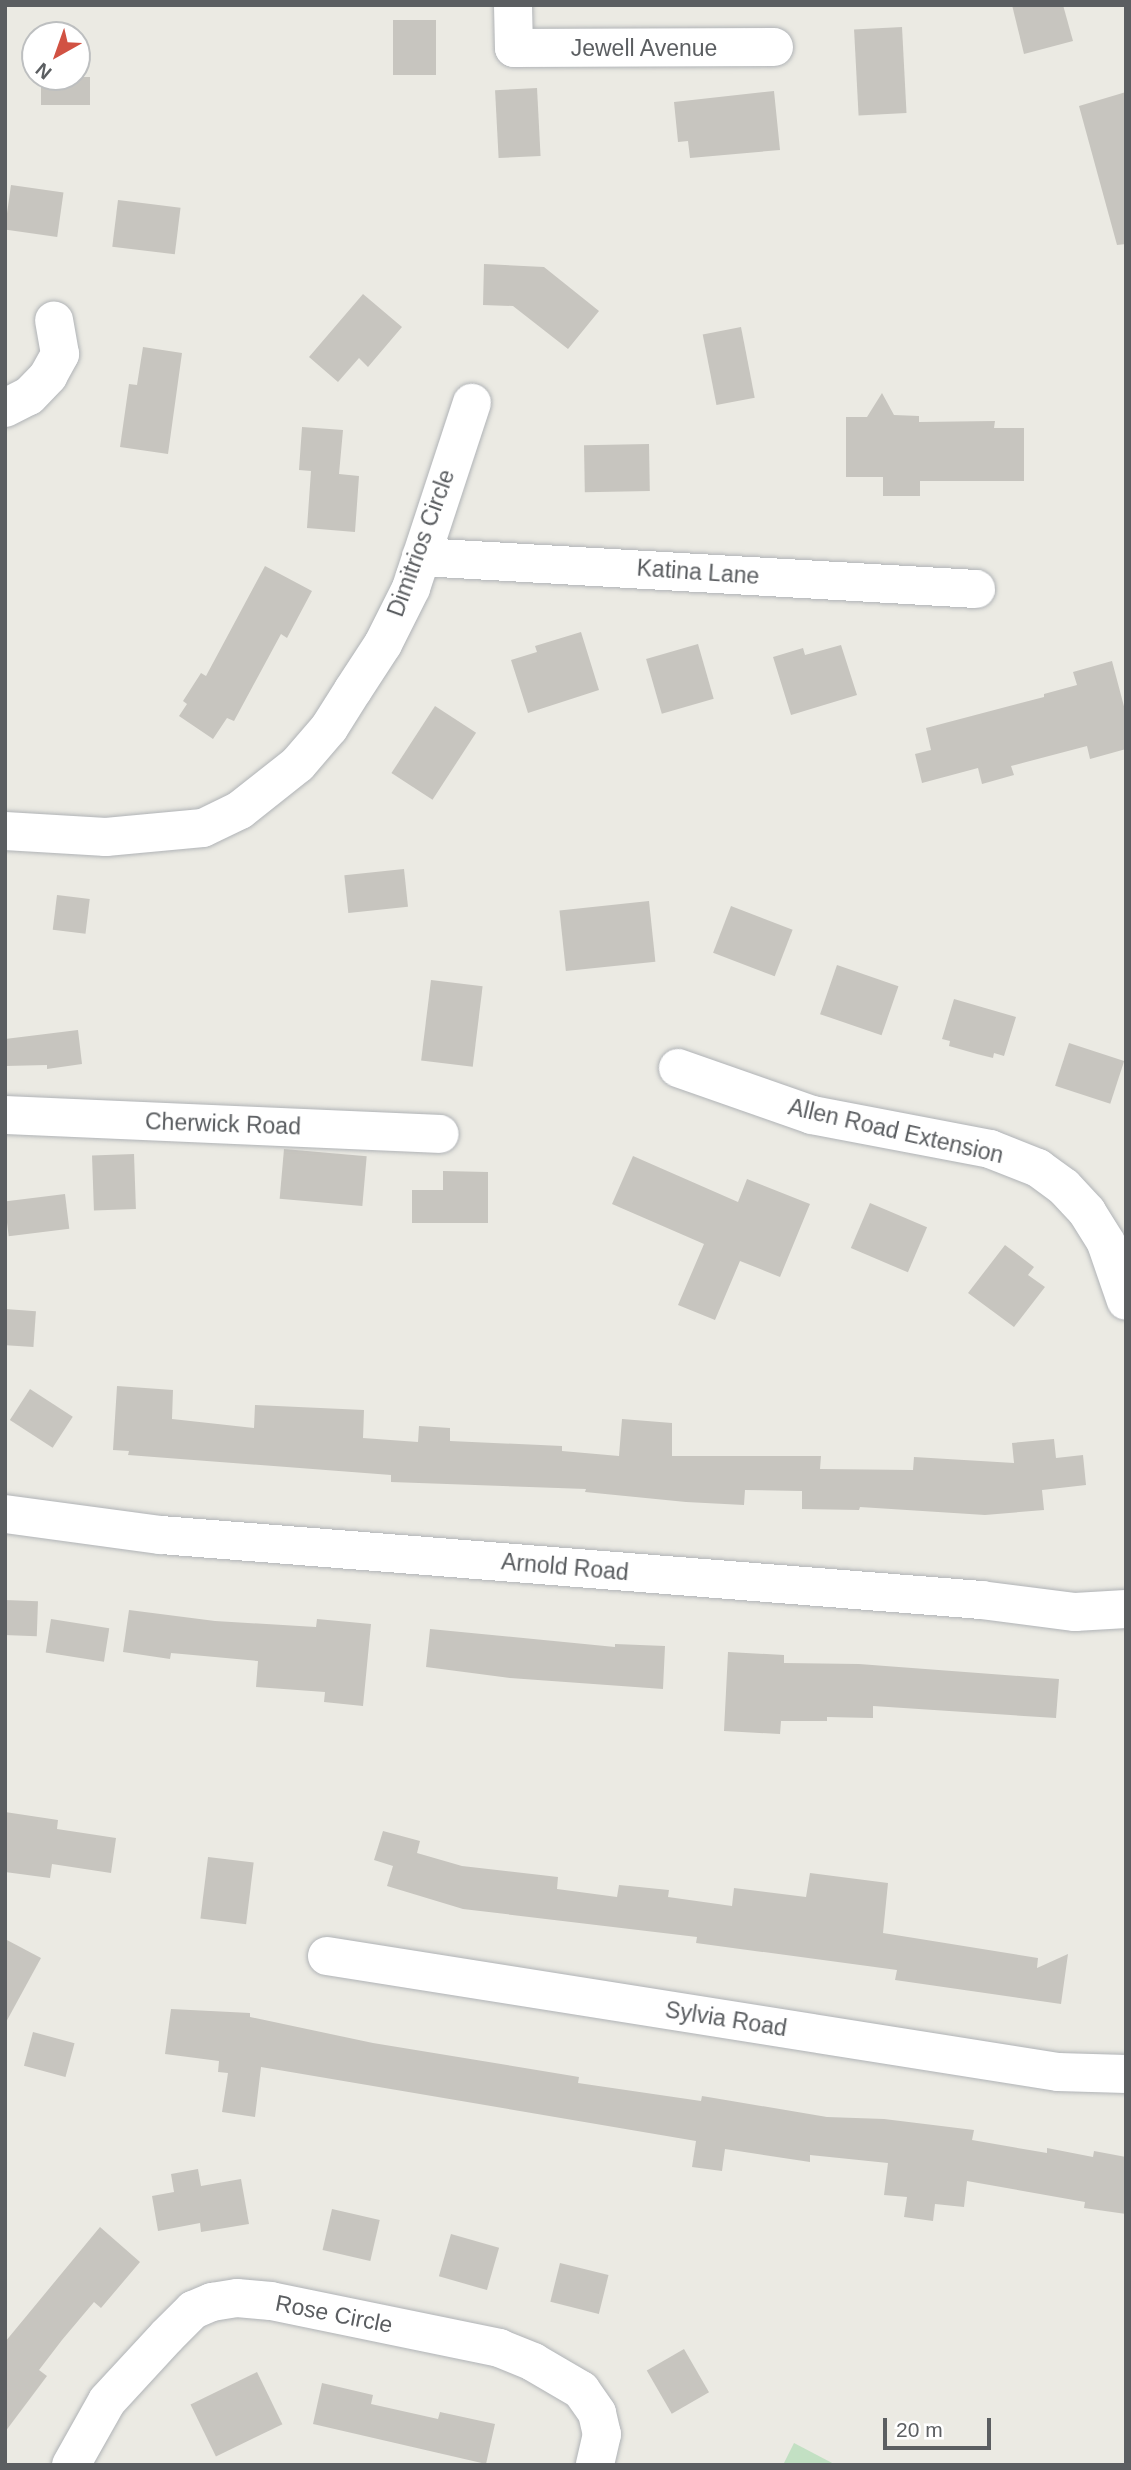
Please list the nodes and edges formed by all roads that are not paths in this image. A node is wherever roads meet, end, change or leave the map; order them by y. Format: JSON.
{"nodes":[{"id":1,"x":513,"y":5,"type":"edge"},
{"id":2,"x":774,"y":47,"type":"dead end"},
{"id":3,"x":54,"y":321,"type":"dead end"},
{"id":4,"x":472,"y":403,"type":"dead end"},
{"id":5,"x":5,"y":408,"type":"edge"},
{"id":6,"x":421,"y":557,"type":"junction"},
{"id":7,"x":976,"y":589,"type":"dead end"},
{"id":8,"x":5,"y":831,"type":"edge"},
{"id":9,"x":678,"y":1069,"type":"dead end"},
{"id":10,"x":5,"y":1115,"type":"edge"},
{"id":11,"x":440,"y":1134,"type":"dead end"},
{"id":12,"x":1126,"y":1301,"type":"edge"},
{"id":13,"x":5,"y":1514,"type":"edge"},
{"id":14,"x":1126,"y":1609,"type":"edge"},
{"id":15,"x":327,"y":1956,"type":"dead end"},
{"id":16,"x":1126,"y":2074,"type":"edge"},
{"id":17,"x":71,"y":2465,"type":"edge"},
{"id":18,"x":595,"y":2465,"type":"edge"}],
"edges":[{"from":1,"to":2,"type":"street","name":"Jewell Avenue"},
{"from":3,"to":5,"type":"street"},
{"from":4,"to":6,"type":"street","name":"Dimitrios Circle"},
{"from":6,"to":7,"type":"street","name":"Katina Lane"},
{"from":6,"to":8,"type":"street","name":"Dimitrios Circle"},
{"from":9,"to":12,"type":"street","name":"Allen Road Extension"},
{"from":10,"to":11,"type":"street","name":"Cherwick Road"},
{"from":13,"to":14,"type":"street","name":"Arnold Road"},
{"from":15,"to":16,"type":"street","name":"Sylvia Road"},
{"from":17,"to":18,"type":"street","name":"Rose Circle"}]}
